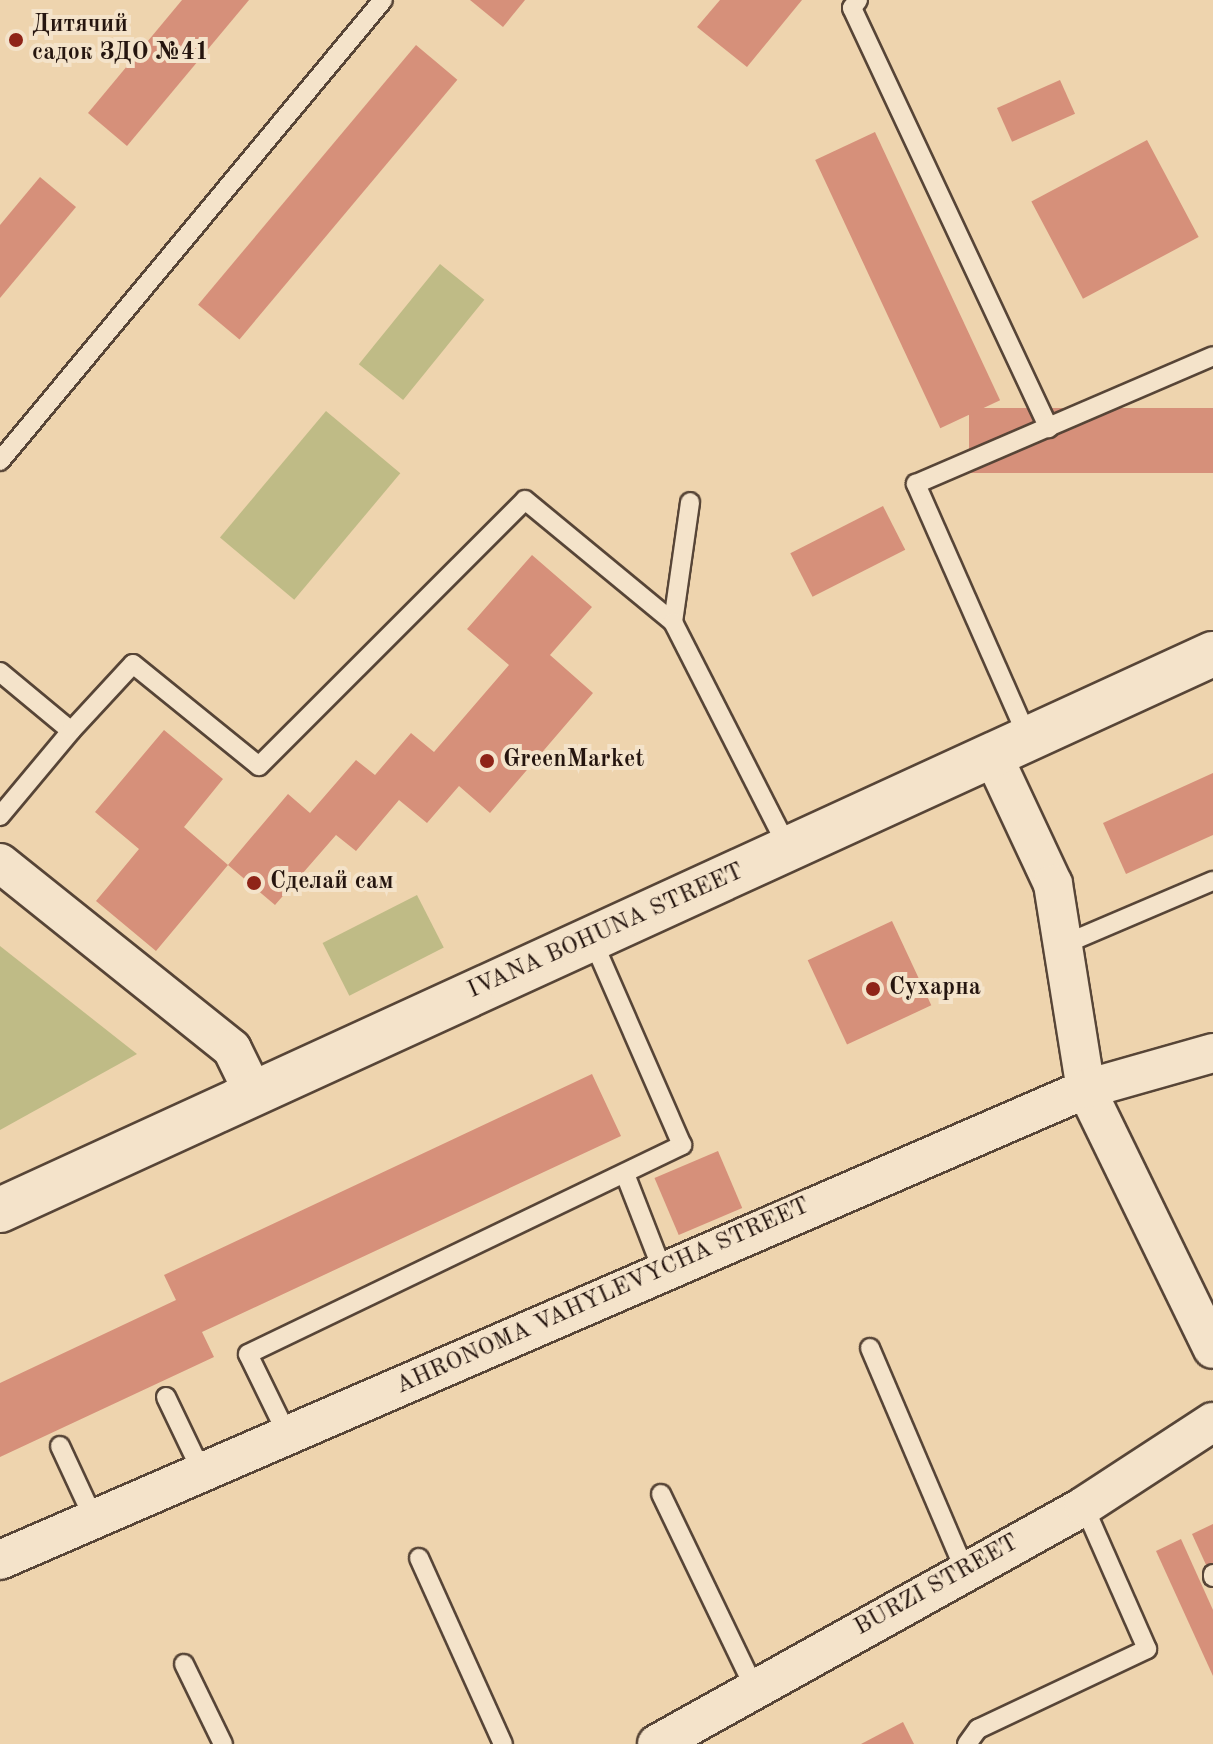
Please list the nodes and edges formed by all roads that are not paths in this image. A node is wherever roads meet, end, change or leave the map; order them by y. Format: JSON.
{"nodes":[{"id":1,"x":383,"y":0,"type":"edge"},
{"id":2,"x":858,"y":0,"type":"edge"},
{"id":3,"x":1213,"y":356,"type":"edge"},
{"id":4,"x":1049,"y":428,"type":"junction"},
{"id":5,"x":0,"y":461,"type":"edge"},
{"id":6,"x":690,"y":502,"type":"dead end"},
{"id":7,"x":673,"y":622,"type":"junction"},
{"id":8,"x":1213,"y":654,"type":"edge"},
{"id":9,"x":0,"y":672,"type":"edge"},
{"id":10,"x":71,"y":731,"type":"junction"},
{"id":11,"x":1011,"y":747,"type":"junction"},
{"id":12,"x":0,"y":816,"type":"edge"},
{"id":13,"x":790,"y":852,"type":"junction"},
{"id":14,"x":0,"y":863,"type":"edge"},
{"id":15,"x":1213,"y":881,"type":"edge"},
{"id":16,"x":591,"y":937,"type":"junction"},
{"id":17,"x":1065,"y":944,"type":"junction"},
{"id":18,"x":1213,"y":1053,"type":"edge"},
{"id":19,"x":1086,"y":1089,"type":"junction"},
{"id":20,"x":254,"y":1094,"type":"junction"},
{"id":21,"x":625,"y":1174,"type":"junction"},
{"id":22,"x":0,"y":1210,"type":"edge"},
{"id":23,"x":662,"y":1269,"type":"junction"},
{"id":24,"x":870,"y":1348,"type":"dead end"},
{"id":25,"x":1213,"y":1349,"type":"edge"},
{"id":26,"x":166,"y":1397,"type":"dead end"},
{"id":27,"x":1213,"y":1422,"type":"edge"},
{"id":28,"x":288,"y":1436,"type":"junction"},
{"id":29,"x":60,"y":1446,"type":"dead end"},
{"id":30,"x":200,"y":1468,"type":"junction"},
{"id":31,"x":661,"y":1494,"type":"dead end"},
{"id":32,"x":1084,"y":1506,"type":"junction"},
{"id":33,"x":93,"y":1517,"type":"junction"},
{"id":34,"x":419,"y":1558,"type":"dead end"},
{"id":35,"x":0,"y":1560,"type":"edge"},
{"id":36,"x":965,"y":1571,"type":"junction"},
{"id":37,"x":184,"y":1664,"type":"dead end"},
{"id":38,"x":754,"y":1687,"type":"junction"},
{"id":39,"x":701,"y":1732,"type":"edge"},
{"id":40,"x":223,"y":1744,"type":"edge"},
{"id":41,"x":503,"y":1744,"type":"edge"},
{"id":42,"x":657,"y":1744,"type":"edge"},
{"id":43,"x":967,"y":1744,"type":"edge"}],
"edges":[{"from":1,"to":5,"type":"lane"},
{"from":2,"to":4,"type":"lane"},
{"from":3,"to":4,"type":"lane"},
{"from":4,"to":11,"type":"lane"},
{"from":6,"to":7,"type":"lane"},
{"from":7,"to":10,"type":"lane"},
{"from":7,"to":13,"type":"lane"},
{"from":8,"to":11,"type":"street","name":"IVANA BOHUNA STREET"},
{"from":9,"to":10,"type":"lane"},
{"from":10,"to":12,"type":"lane"},
{"from":11,"to":13,"type":"street","name":"IVANA BOHUNA STREET"},
{"from":11,"to":17,"type":"street"},
{"from":13,"to":16,"type":"street","name":"IVANA BOHUNA STREET"},
{"from":14,"to":20,"type":"street"},
{"from":15,"to":17,"type":"lane"},
{"from":16,"to":20,"type":"street","name":"IVANA BOHUNA STREET"},
{"from":16,"to":21,"type":"lane"},
{"from":17,"to":19,"type":"street"},
{"from":18,"to":19,"type":"street","name":"AHRONOMA VAHYLEVYCHA STREET"},
{"from":19,"to":23,"type":"street","name":"AHRONOMA VAHYLEVYCHA STREET"},
{"from":19,"to":25,"type":"street"},
{"from":20,"to":22,"type":"street","name":"IVANA BOHUNA STREET"},
{"from":21,"to":23,"type":"lane"},
{"from":21,"to":28,"type":"lane"},
{"from":23,"to":28,"type":"street","name":"AHRONOMA VAHYLEVYCHA STREET"},
{"from":24,"to":36,"type":"lane"},
{"from":26,"to":30,"type":"lane"},
{"from":27,"to":32,"type":"street","name":"BURZI STREET"},
{"from":28,"to":30,"type":"street","name":"AHRONOMA VAHYLEVYCHA STREET"},
{"from":29,"to":33,"type":"lane"},
{"from":30,"to":33,"type":"street","name":"AHRONOMA VAHYLEVYCHA STREET"},
{"from":31,"to":38,"type":"lane"},
{"from":32,"to":36,"type":"street","name":"BURZI STREET"},
{"from":32,"to":43,"type":"lane"},
{"from":33,"to":35,"type":"street","name":"AHRONOMA VAHYLEVYCHA STREET"},
{"from":34,"to":41,"type":"lane"},
{"from":36,"to":38,"type":"street","name":"BURZI STREET"},
{"from":37,"to":40,"type":"lane"},
{"from":38,"to":39,"type":"street","name":"BURZI STREET"},
{"from":39,"to":42,"type":"street","name":"BURZI STREET"}]}
